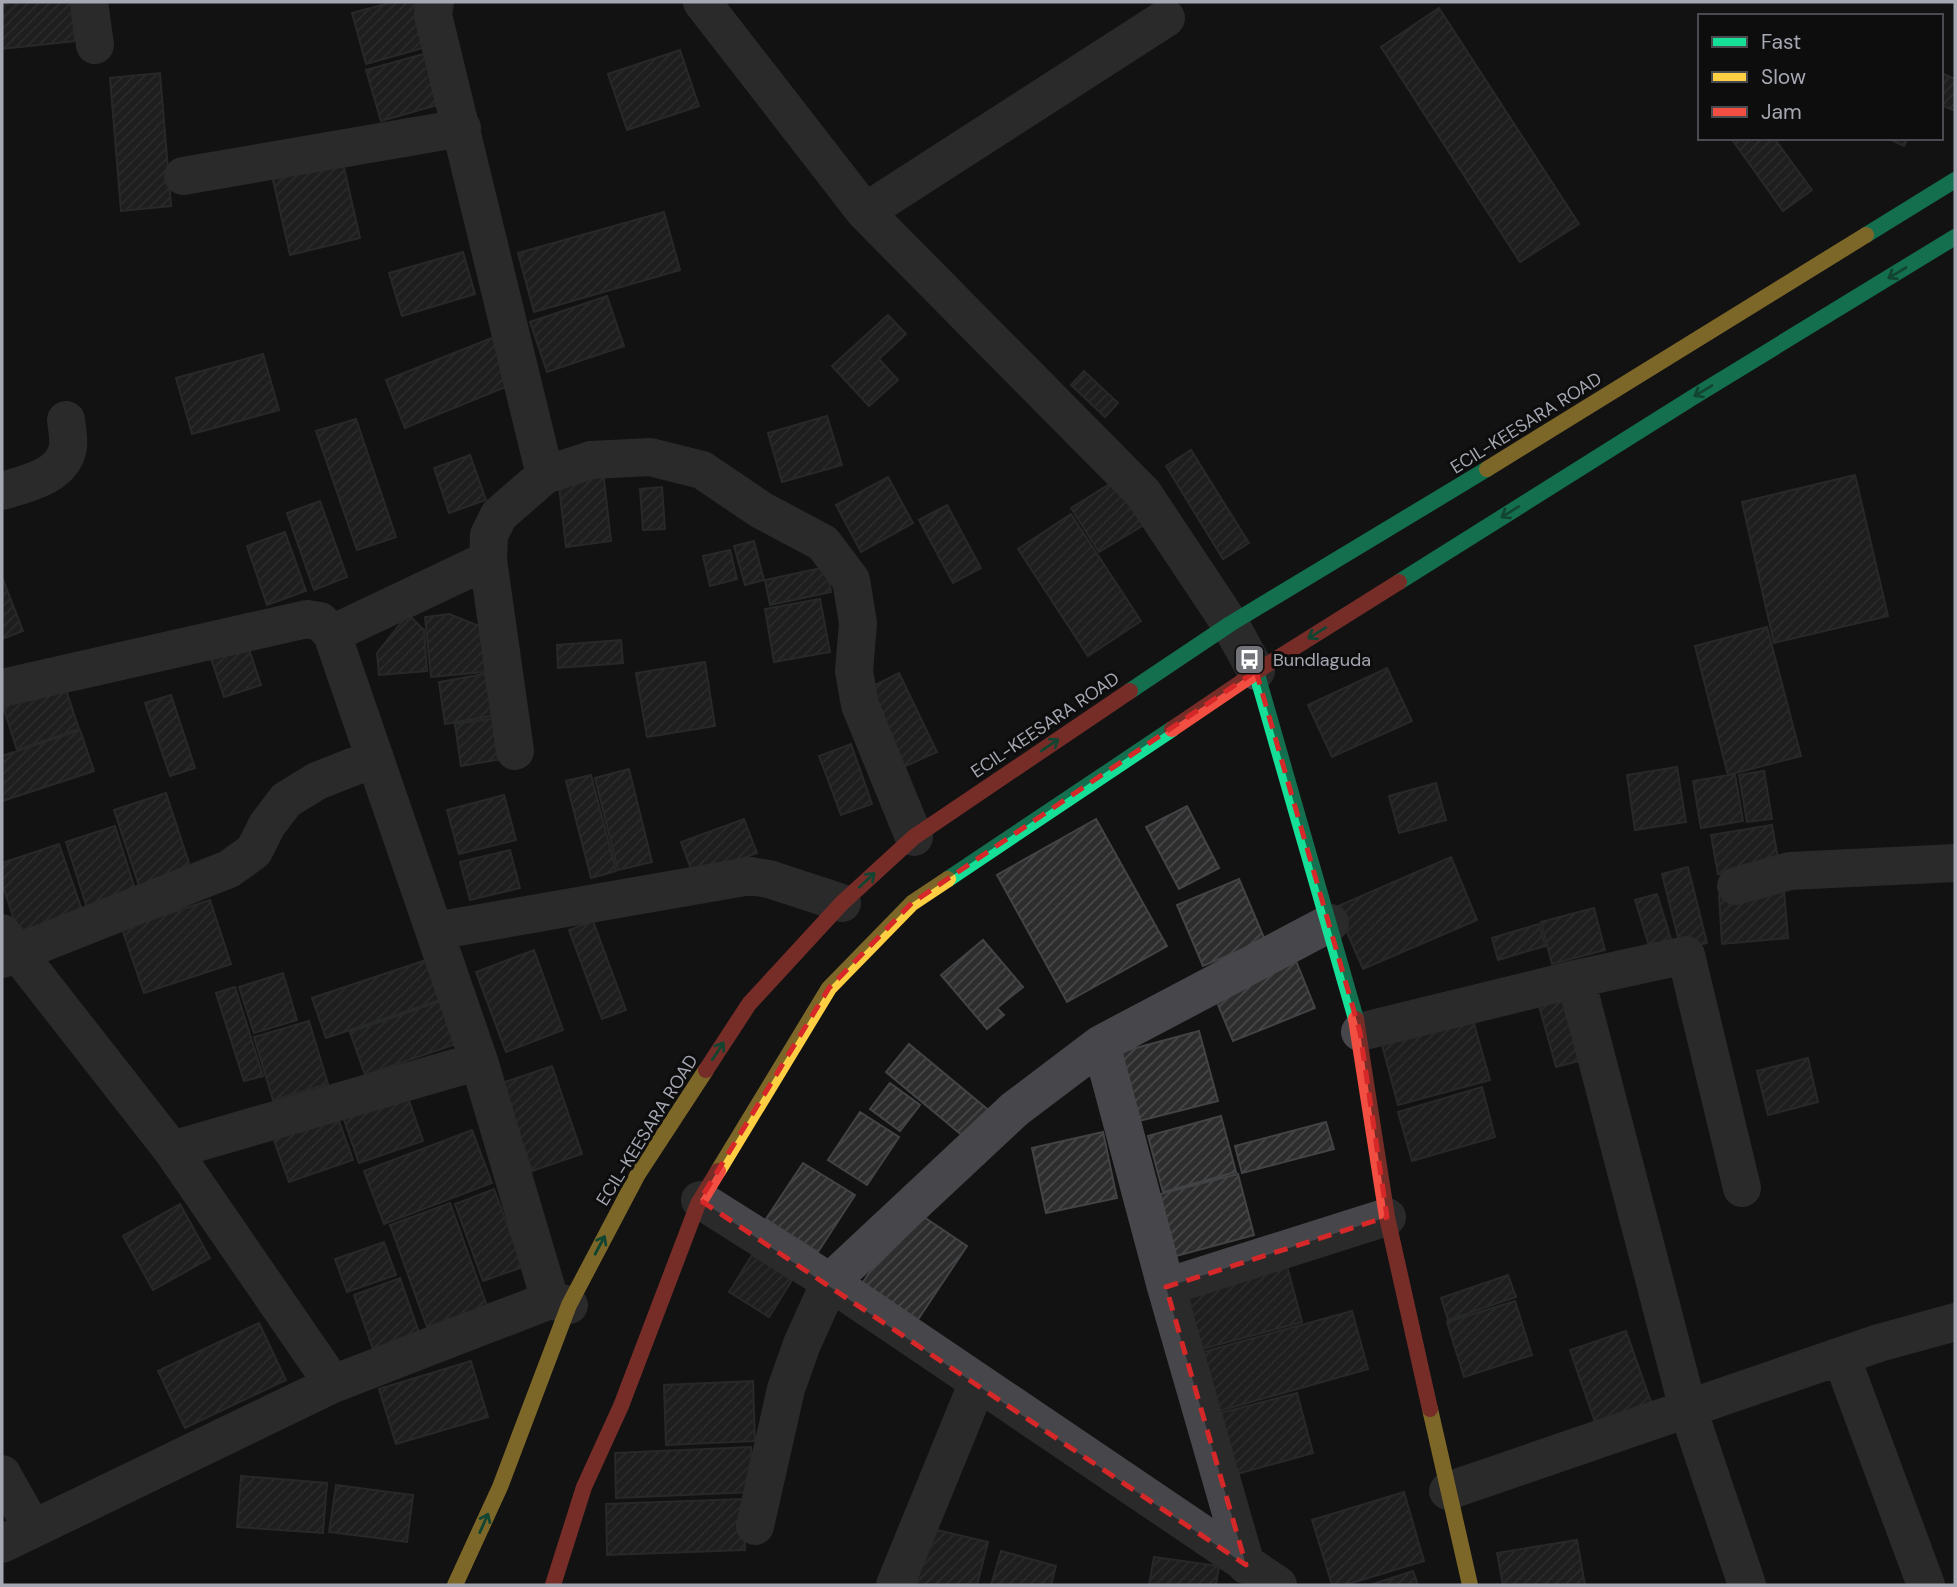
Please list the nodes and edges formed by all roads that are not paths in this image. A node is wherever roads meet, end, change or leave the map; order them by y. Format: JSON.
{"nodes":[{"id":1,"x":89,"y":2,"type":"edge"},
{"id":2,"x":435,"y":2,"type":"edge"},
{"id":3,"x":702,"y":2,"type":"edge"},
{"id":4,"x":1166,"y":18,"type":"dead end"},
{"id":5,"x":95,"y":45,"type":"dead end"},
{"id":6,"x":462,"y":128,"type":"junction"},
{"id":7,"x":183,"y":176,"type":"dead end"},
{"id":8,"x":1955,"y":180,"type":"edge"},
{"id":9,"x":865,"y":212,"type":"junction"},
{"id":10,"x":1955,"y":237,"type":"edge"},
{"id":11,"x":66,"y":420,"type":"dead end"},
{"id":12,"x":545,"y":475,"type":"junction"},
{"id":13,"x":2,"y":491,"type":"edge"},
{"id":14,"x":488,"y":560,"type":"junction"},
{"id":15,"x":1230,"y":624,"type":"junction"},
{"id":16,"x":332,"y":634,"type":"junction"},
{"id":17,"x":1255,"y":671,"type":"junction"},
{"id":18,"x":2,"y":688,"type":"edge"},
{"id":19,"x":515,"y":751,"type":"dead end"},
{"id":20,"x":375,"y":758,"type":"junction"},
{"id":21,"x":914,"y":837,"type":"junction"},
{"id":22,"x":1955,"y":863,"type":"edge"},
{"id":23,"x":1736,"y":886,"type":"dead end"},
{"id":24,"x":842,"y":903,"type":"junction"},
{"id":25,"x":1330,"y":923,"type":"junction"},
{"id":26,"x":435,"y":931,"type":"junction"},
{"id":27,"x":7,"y":948,"type":"edge"},
{"id":28,"x":1576,"y":979,"type":"junction"},
{"id":29,"x":1360,"y":1032,"type":"junction"},
{"id":30,"x":1101,"y":1044,"type":"junction"},
{"id":31,"x":479,"y":1061,"type":"junction"},
{"id":32,"x":172,"y":1150,"type":"junction"},
{"id":33,"x":1742,"y":1188,"type":"dead end"},
{"id":34,"x":700,"y":1200,"type":"junction"},
{"id":35,"x":1387,"y":1217,"type":"junction"},
{"id":36,"x":830,"y":1282,"type":"junction"},
{"id":37,"x":1166,"y":1287,"type":"junction"},
{"id":38,"x":559,"y":1303,"type":"junction"},
{"id":39,"x":1955,"y":1322,"type":"edge"},
{"id":40,"x":1841,"y":1356,"type":"junction"},
{"id":41,"x":978,"y":1382,"type":"junction"},
{"id":42,"x":332,"y":1384,"type":"junction"},
{"id":43,"x":1688,"y":1409,"type":"junction"},
{"id":44,"x":2,"y":1475,"type":"edge"},
{"id":45,"x":1448,"y":1491,"type":"junction"},
{"id":46,"x":755,"y":1526,"type":"dead end"},
{"id":47,"x":17,"y":1536,"type":"edge"},
{"id":48,"x":1246,"y":1565,"type":"junction"},
{"id":49,"x":1955,"y":1577,"type":"edge"},
{"id":50,"x":456,"y":1585,"type":"edge"},
{"id":51,"x":553,"y":1585,"type":"edge"},
{"id":52,"x":895,"y":1585,"type":"edge"},
{"id":53,"x":1278,"y":1585,"type":"edge"},
{"id":54,"x":1470,"y":1585,"type":"edge"},
{"id":55,"x":1747,"y":1585,"type":"edge"},
{"id":56,"x":1926,"y":1585,"type":"edge"}],
"edges":[{"from":1,"to":5,"type":"street"},
{"from":2,"to":6,"type":"street"},
{"from":3,"to":9,"type":"street"},
{"from":4,"to":9,"type":"street"},
{"from":6,"to":7,"type":"street"},
{"from":6,"to":12,"type":"street"},
{"from":8,"to":15,"type":"main road","name":"ECIL-KEESARA ROAD"},
{"from":9,"to":15,"type":"street"},
{"from":10,"to":17,"type":"main road","one_way":true},
{"from":11,"to":13,"type":"street"},
{"from":12,"to":14,"type":"street"},
{"from":12,"to":21,"type":"street"},
{"from":14,"to":16,"type":"street"},
{"from":14,"to":19,"type":"street"},
{"from":15,"to":17,"type":"street"},
{"from":21,"to":15,"type":"main road","name":"ECIL-KEESARA ROAD","one_way":true},
{"from":16,"to":18,"type":"street"},
{"from":16,"to":20,"type":"street"},
{"from":17,"to":25,"type":"main road"},
{"from":17,"to":34,"type":"main road"},
{"from":20,"to":26,"type":"street"},
{"from":20,"to":27,"type":"street"},
{"from":24,"to":21,"type":"main road","name":"ECIL-KEESARA ROAD","one_way":true},
{"from":22,"to":23,"type":"street"},
{"from":24,"to":26,"type":"street"},
{"from":38,"to":24,"type":"main road","name":"ECIL-KEESARA ROAD","one_way":true},
{"from":25,"to":29,"type":"main road"},
{"from":25,"to":30,"type":"street"},
{"from":26,"to":31,"type":"street"},
{"from":27,"to":32,"type":"street"},
{"from":28,"to":29,"type":"street"},
{"from":28,"to":33,"type":"street"},
{"from":28,"to":43,"type":"street"},
{"from":29,"to":35,"type":"main road"},
{"from":30,"to":36,"type":"street"},
{"from":30,"to":37,"type":"street"},
{"from":31,"to":32,"type":"street"},
{"from":31,"to":38,"type":"street"},
{"from":32,"to":42,"type":"street"},
{"from":34,"to":36,"type":"street"},
{"from":34,"to":51,"type":"main road"},
{"from":35,"to":37,"type":"street"},
{"from":35,"to":45,"type":"main road"},
{"from":36,"to":41,"type":"street"},
{"from":36,"to":46,"type":"street"},
{"from":37,"to":48,"type":"street"},
{"from":38,"to":42,"type":"street"},
{"from":50,"to":38,"type":"main road","name":"ECIL-KEESARA ROAD","one_way":true},
{"from":39,"to":40,"type":"street"},
{"from":40,"to":43,"type":"street"},
{"from":40,"to":56,"type":"street"},
{"from":41,"to":48,"type":"street"},
{"from":41,"to":52,"type":"street"},
{"from":42,"to":47,"type":"street"},
{"from":43,"to":45,"type":"street"},
{"from":43,"to":55,"type":"street"},
{"from":44,"to":47,"type":"street"},
{"from":45,"to":54,"type":"main road"},
{"from":48,"to":53,"type":"street"},
{"from":49,"to":56,"type":"street"}]}
